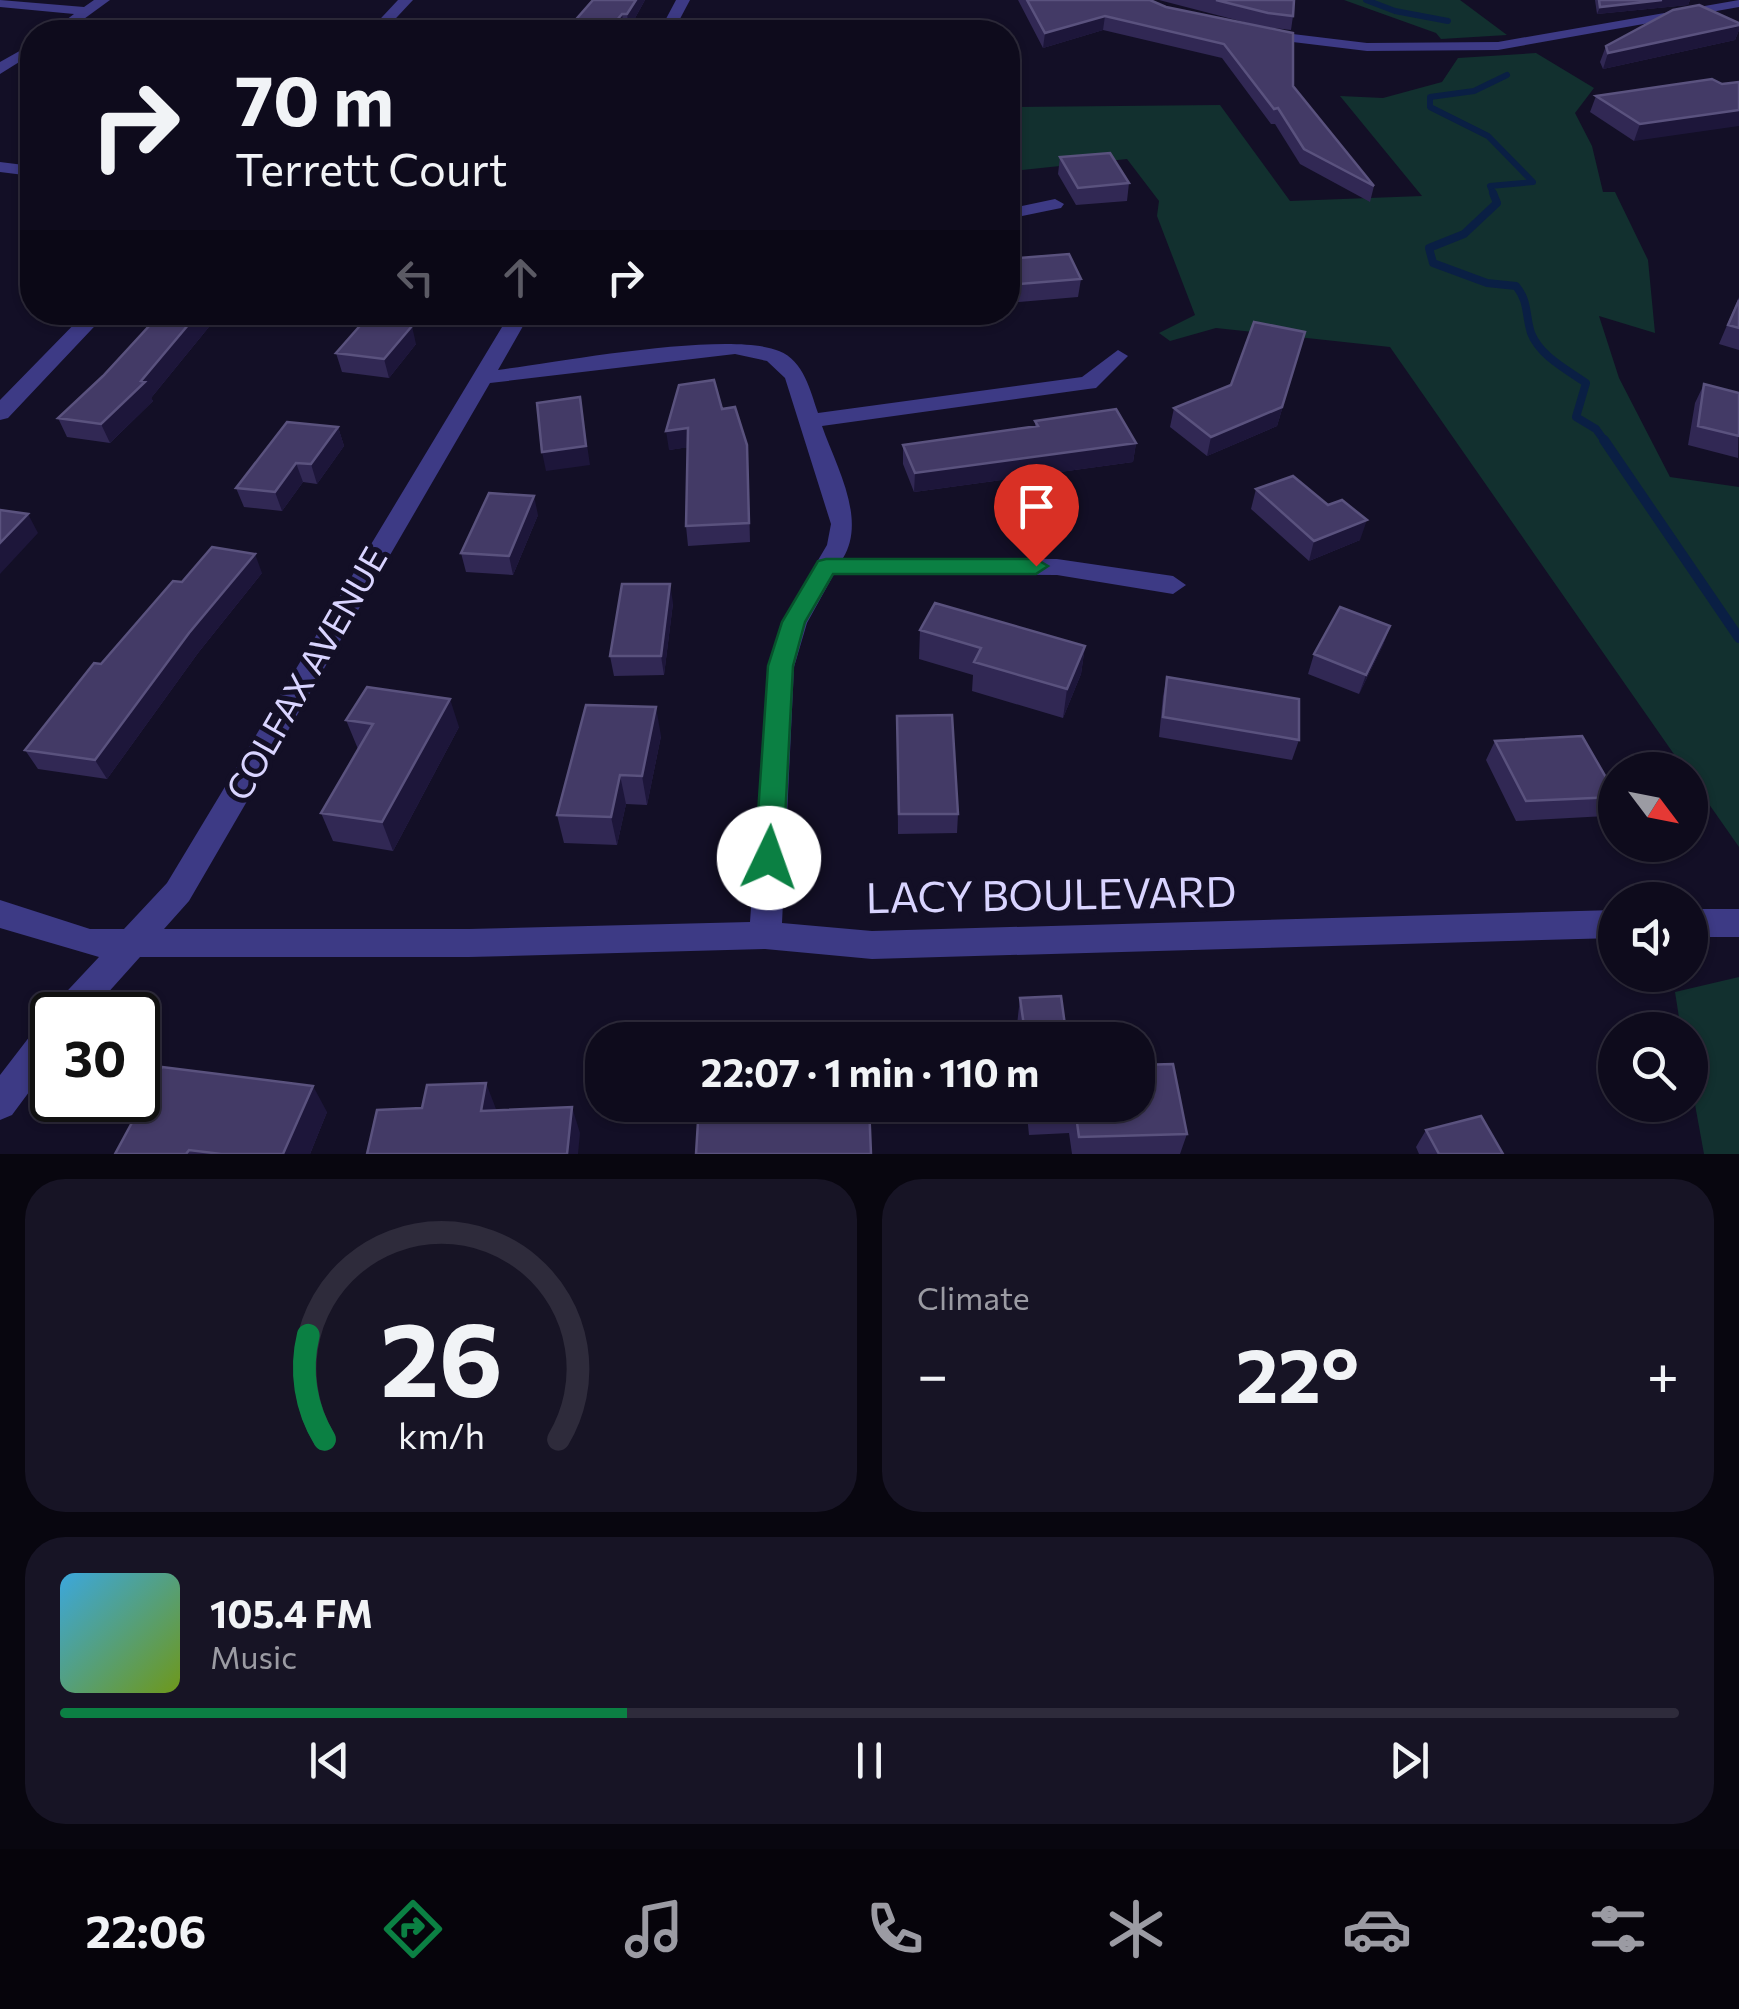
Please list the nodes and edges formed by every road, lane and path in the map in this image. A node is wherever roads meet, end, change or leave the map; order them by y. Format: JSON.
{"nodes":[{"id":1,"x":103,"y":0,"type":"edge"},
{"id":2,"x":406,"y":0,"type":"edge"},
{"id":3,"x":0,"y":3,"type":"edge"},
{"id":4,"x":1739,"y":3,"type":"edge"},
{"id":5,"x":87,"y":11,"type":"junction"},
{"id":6,"x":74,"y":20,"type":"edge"},
{"id":7,"x":387,"y":20,"type":"edge"},
{"id":8,"x":1243,"y":31,"type":"edge"},
{"id":9,"x":1055,"y":204,"type":"dead end"},
{"id":10,"x":1020,"y":211,"type":"edge"},
{"id":11,"x":85,"y":325,"type":"edge"},
{"id":12,"x":513,"y":325,"type":"edge"},
{"id":13,"x":1118,"y":356,"type":"dead end"},
{"id":14,"x":480,"y":378,"type":"junction"},
{"id":15,"x":0,"y":413,"type":"edge"},
{"id":16,"x":810,"y":422,"type":"junction"},
{"id":17,"x":826,"y":566,"type":"junction"},
{"id":18,"x":1172,"y":585,"type":"dead end"},
{"id":19,"x":0,"y":914,"type":"edge"},
{"id":20,"x":1739,"y":922,"type":"edge"},
{"id":21,"x":1708,"y":923,"type":"edge"},
{"id":22,"x":1598,"y":924,"type":"edge"},
{"id":23,"x":765,"y":935,"type":"junction"},
{"id":24,"x":129,"y":942,"type":"junction"},
{"id":25,"x":87,"y":992,"type":"edge"},
{"id":26,"x":30,"y":1063,"type":"edge"},
{"id":27,"x":0,"y":1103,"type":"edge"}],
"edges":[{"from":1,"to":5,"type":"street"},
{"from":2,"to":7,"type":"street"},
{"from":3,"to":5,"type":"street"},
{"from":4,"to":8,"type":"street"},
{"from":5,"to":6,"type":"street"},
{"from":9,"to":10,"type":"street"},
{"from":11,"to":15,"type":"street"},
{"from":12,"to":14,"type":"street","name":"COLFAX AVENUE"},
{"from":13,"to":16,"type":"street"},
{"from":14,"to":16,"type":"street"},
{"from":14,"to":24,"type":"street","name":"COLFAX AVENUE"},
{"from":16,"to":17,"type":"street"},
{"from":17,"to":18,"type":"street"},
{"from":17,"to":23,"type":"street"},
{"from":19,"to":24,"type":"street","name":"LACY BOULEVARD"},
{"from":20,"to":21,"type":"street"},
{"from":22,"to":23,"type":"street","name":"LACY BOULEVARD"},
{"from":23,"to":24,"type":"street","name":"LACY BOULEVARD"},
{"from":24,"to":25,"type":"street","name":"COLFAX AVENUE"},
{"from":26,"to":27,"type":"street"}]}
